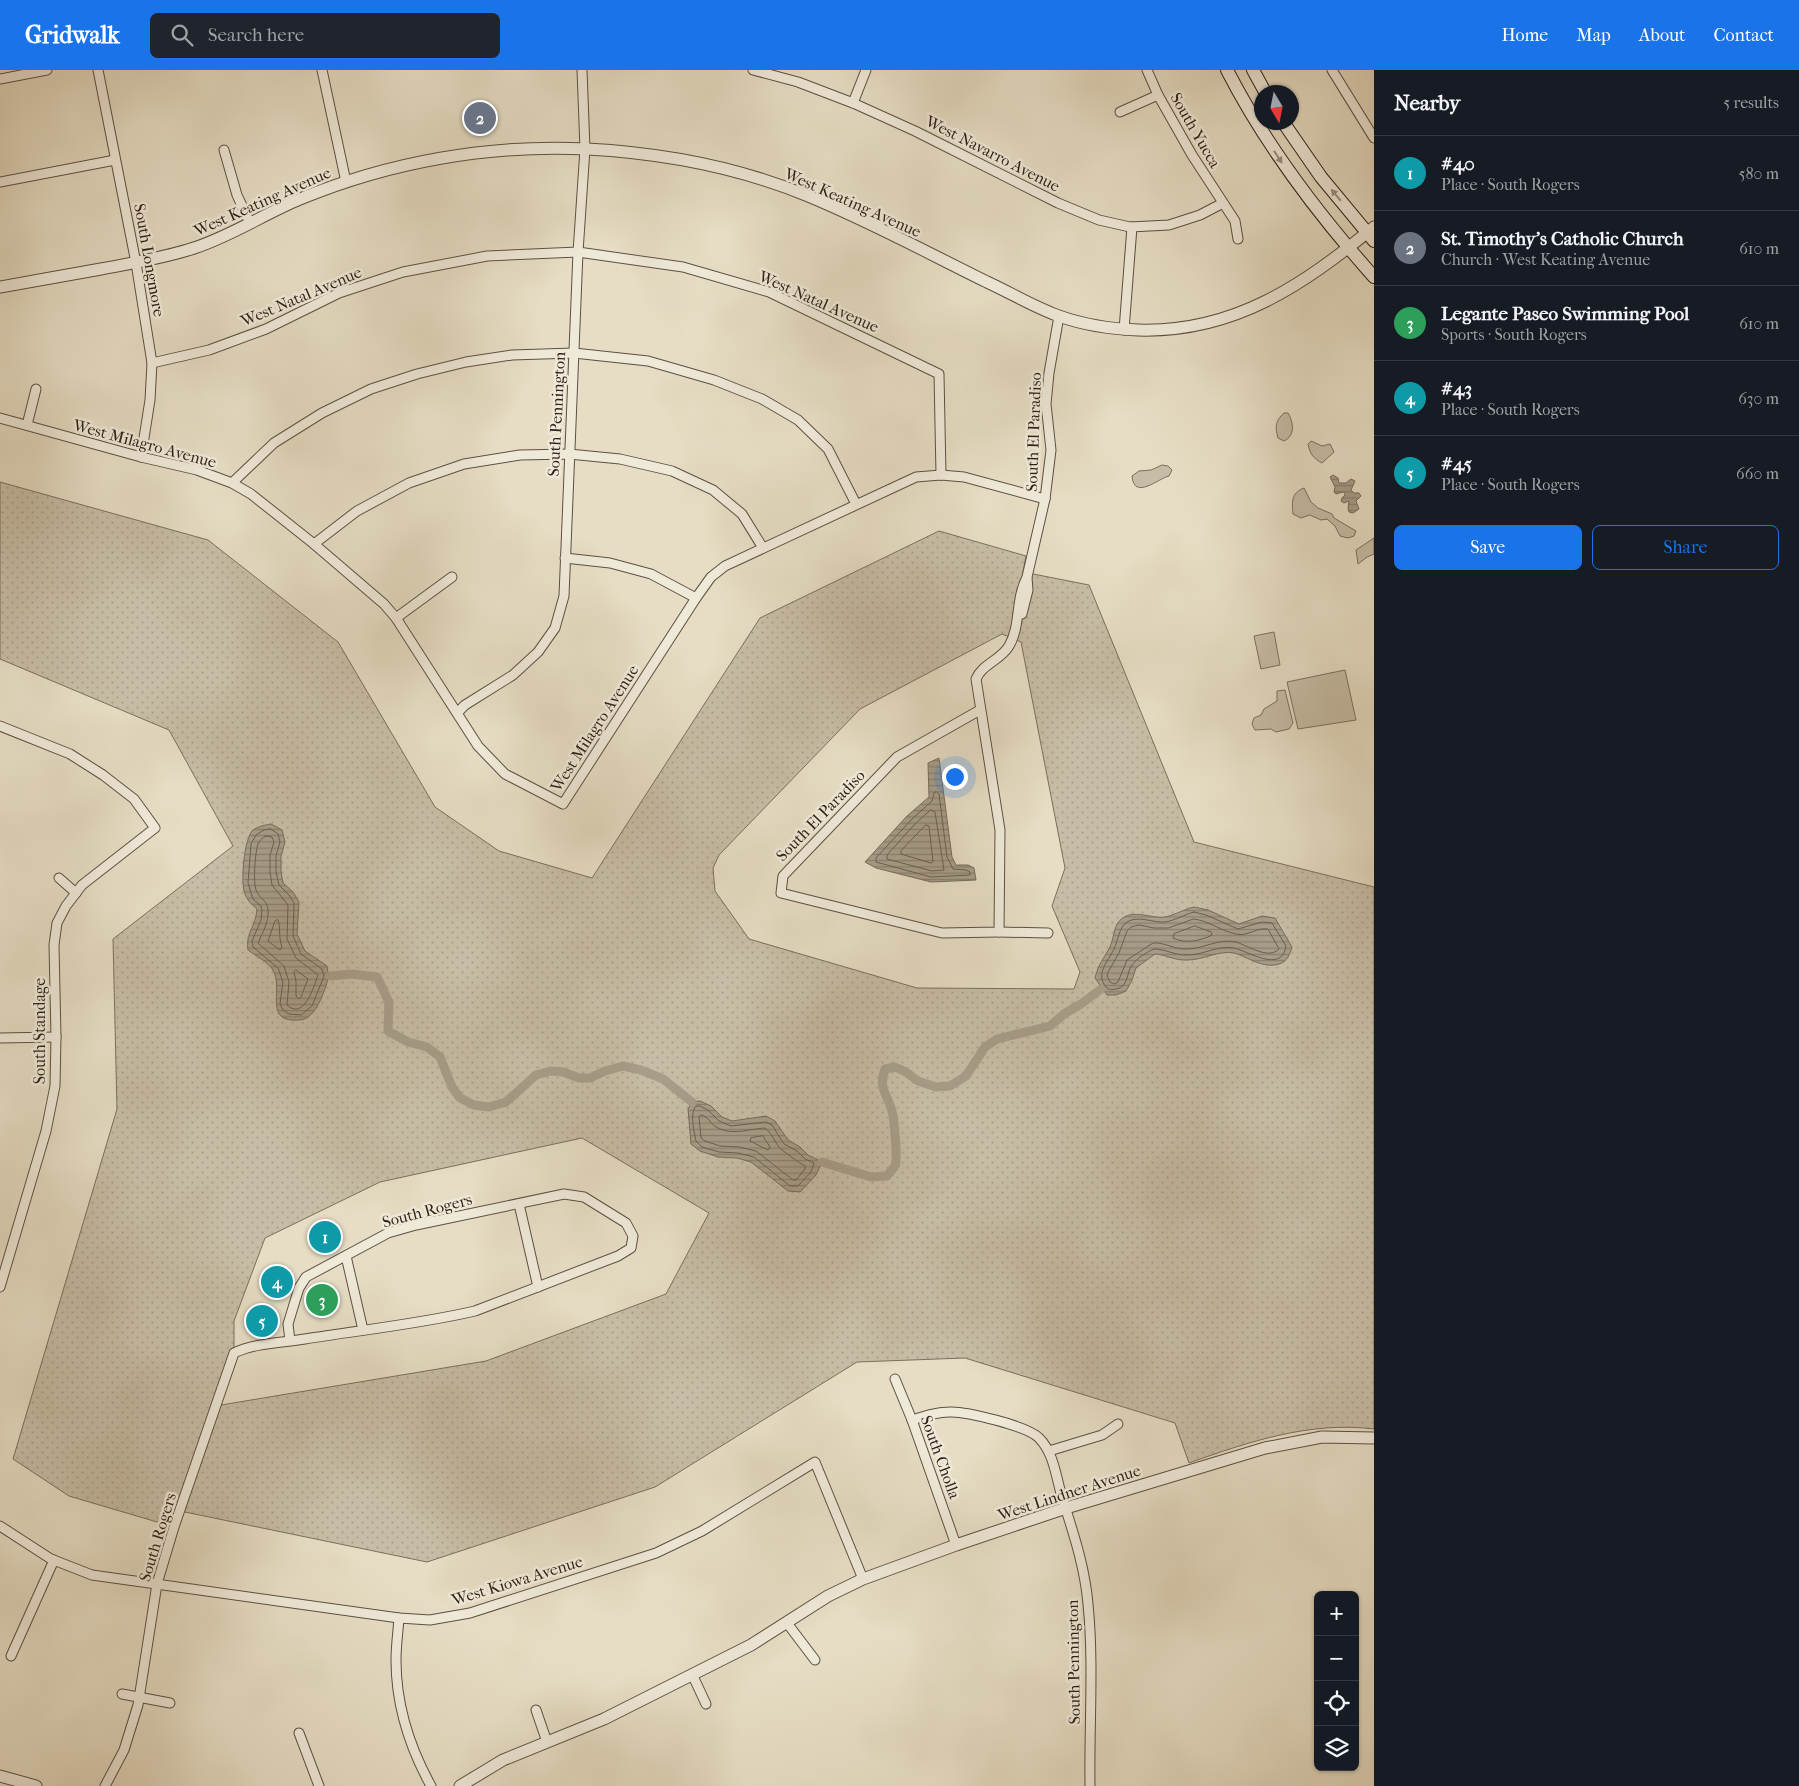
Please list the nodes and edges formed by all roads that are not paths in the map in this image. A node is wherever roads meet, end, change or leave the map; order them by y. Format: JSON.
{"nodes":[{"id":1,"x":47,"y":70,"type":"edge"},
{"id":2,"x":98,"y":70,"type":"edge"},
{"id":3,"x":322,"y":70,"type":"edge"},
{"id":4,"x":582,"y":70,"type":"edge"},
{"id":5,"x":753,"y":70,"type":"edge"},
{"id":6,"x":866,"y":70,"type":"edge"},
{"id":7,"x":1147,"y":70,"type":"edge"},
{"id":8,"x":1227,"y":70,"type":"edge"},
{"id":9,"x":1253,"y":70,"type":"edge"},
{"id":10,"x":1332,"y":70,"type":"edge"},
{"id":11,"x":0,"y":79,"type":"edge"},
{"id":12,"x":1261,"y":85,"type":"edge"},
{"id":13,"x":1158,"y":95,"type":"junction"},
{"id":14,"x":853,"y":103,"type":"junction"},
{"id":15,"x":1120,"y":112,"type":"dead end"},
{"id":16,"x":1289,"y":130,"type":"edge"},
{"id":17,"x":1374,"y":138,"type":"edge"},
{"id":18,"x":584,"y":149,"type":"junction"},
{"id":19,"x":224,"y":150,"type":"dead end"},
{"id":20,"x":115,"y":160,"type":"junction"},
{"id":21,"x":0,"y":182,"type":"edge"},
{"id":22,"x":346,"y":182,"type":"junction"},
{"id":23,"x":1223,"y":203,"type":"junction"},
{"id":24,"x":250,"y":223,"type":"junction"},
{"id":25,"x":1132,"y":227,"type":"junction"},
{"id":26,"x":1372,"y":234,"type":"edge"},
{"id":27,"x":1238,"y":239,"type":"dead end"},
{"id":28,"x":1348,"y":248,"type":"junction"},
{"id":29,"x":578,"y":252,"type":"junction"},
{"id":30,"x":136,"y":263,"type":"junction"},
{"id":31,"x":1374,"y":277,"type":"edge"},
{"id":32,"x":0,"y":287,"type":"edge"},
{"id":33,"x":1059,"y":316,"type":"junction"},
{"id":34,"x":1124,"y":330,"type":"junction"},
{"id":35,"x":574,"y":353,"type":"junction"},
{"id":36,"x":152,"y":364,"type":"junction"},
{"id":37,"x":36,"y":389,"type":"dead end"},
{"id":38,"x":0,"y":418,"type":"edge"},
{"id":39,"x":27,"y":426,"type":"junction"},
{"id":40,"x":569,"y":454,"type":"junction"},
{"id":41,"x":141,"y":457,"type":"junction"},
{"id":42,"x":941,"y":474,"type":"junction"},
{"id":43,"x":232,"y":483,"type":"junction"},
{"id":44,"x":1045,"y":499,"type":"junction"},
{"id":45,"x":856,"y":504,"type":"junction"},
{"id":46,"x":314,"y":544,"type":"junction"},
{"id":47,"x":763,"y":548,"type":"junction"},
{"id":48,"x":565,"y":558,"type":"junction"},
{"id":49,"x":452,"y":577,"type":"dead end"},
{"id":50,"x":696,"y":598,"type":"junction"},
{"id":51,"x":396,"y":618,"type":"junction"},
{"id":52,"x":980,"y":710,"type":"junction"},
{"id":53,"x":458,"y":712,"type":"junction"},
{"id":54,"x":2,"y":727,"type":"edge"},
{"id":55,"x":0,"y":736,"type":"edge"},
{"id":56,"x":60,"y":878,"type":"dead end"},
{"id":57,"x":76,"y":893,"type":"junction"},
{"id":58,"x":999,"y":932,"type":"junction"},
{"id":59,"x":1048,"y":933,"type":"dead end"},
{"id":60,"x":56,"y":1037,"type":"junction"},
{"id":61,"x":0,"y":1038,"type":"edge"},
{"id":62,"x":519,"y":1204,"type":"junction"},
{"id":63,"x":346,"y":1256,"type":"junction"},
{"id":64,"x":1,"y":1283,"type":"edge"},
{"id":65,"x":538,"y":1287,"type":"junction"},
{"id":66,"x":363,"y":1330,"type":"junction"},
{"id":67,"x":290,"y":1341,"type":"junction"},
{"id":68,"x":895,"y":1379,"type":"dead end"},
{"id":69,"x":912,"y":1420,"type":"junction"},
{"id":70,"x":1118,"y":1424,"type":"dead end"},
{"id":71,"x":1374,"y":1438,"type":"edge"},
{"id":72,"x":1049,"y":1451,"type":"junction"},
{"id":73,"x":1066,"y":1508,"type":"junction"},
{"id":74,"x":0,"y":1526,"type":"edge"},
{"id":75,"x":956,"y":1545,"type":"junction"},
{"id":76,"x":54,"y":1560,"type":"junction"},
{"id":77,"x":863,"y":1579,"type":"junction"},
{"id":78,"x":157,"y":1584,"type":"junction"},
{"id":79,"x":399,"y":1618,"type":"junction"},
{"id":80,"x":787,"y":1623,"type":"junction"},
{"id":81,"x":11,"y":1656,"type":"dead end"},
{"id":82,"x":815,"y":1660,"type":"dead end"},
{"id":83,"x":692,"y":1674,"type":"junction"},
{"id":84,"x":122,"y":1694,"type":"dead end"},
{"id":85,"x":139,"y":1698,"type":"junction"},
{"id":86,"x":170,"y":1703,"type":"dead end"},
{"id":87,"x":706,"y":1704,"type":"dead end"},
{"id":88,"x":536,"y":1710,"type":"dead end"},
{"id":89,"x":300,"y":1733,"type":"dead end"},
{"id":90,"x":548,"y":1742,"type":"junction"},
{"id":91,"x":0,"y":1776,"type":"edge"},
{"id":92,"x":36,"y":1786,"type":"edge"},
{"id":93,"x":105,"y":1786,"type":"edge"},
{"id":94,"x":319,"y":1786,"type":"edge"},
{"id":95,"x":432,"y":1786,"type":"edge"},
{"id":96,"x":460,"y":1786,"type":"edge"},
{"id":97,"x":1090,"y":1786,"type":"edge"}],
"edges":[{"from":1,"to":11,"type":"street"},
{"from":2,"to":20,"type":"street","name":"South Longmore"},
{"from":3,"to":22,"type":"street"},
{"from":4,"to":18,"type":"street","name":"South Pennington"},
{"from":5,"to":14,"type":"street","name":"West Navarro Avenue"},
{"from":6,"to":14,"type":"street"},
{"from":7,"to":13,"type":"street","name":"South Yucca"},
{"from":8,"to":28,"type":"main road","one_way":true},
{"from":9,"to":12,"type":"main road"},
{"from":10,"to":17,"type":"street"},
{"from":13,"to":15,"type":"street"},
{"from":13,"to":23,"type":"street","name":"South Yucca"},
{"from":14,"to":25,"type":"street","name":"West Navarro Avenue"},
{"from":26,"to":16,"type":"main road","one_way":true},
{"from":18,"to":22,"type":"street","name":"West Keating Avenue"},
{"from":18,"to":29,"type":"street","name":"South Pennington"},
{"from":18,"to":33,"type":"street","name":"West Keating Avenue"},
{"from":19,"to":24,"type":"street"},
{"from":20,"to":21,"type":"street"},
{"from":20,"to":30,"type":"street","name":"South Longmore"},
{"from":22,"to":24,"type":"street","name":"West Keating Avenue"},
{"from":23,"to":25,"type":"street","name":"West Navarro Avenue"},
{"from":23,"to":27,"type":"street","name":"South Yucca"},
{"from":24,"to":30,"type":"street","name":"West Keating Avenue"},
{"from":25,"to":34,"type":"street"},
{"from":26,"to":28,"type":"street","name":"West Keating Avenue"},
{"from":28,"to":31,"type":"main road"},
{"from":28,"to":34,"type":"street","name":"West Keating Avenue"},
{"from":29,"to":35,"type":"street","name":"South Pennington"},
{"from":29,"to":36,"type":"street","name":"West Natal Avenue"},
{"from":29,"to":42,"type":"street","name":"West Natal Avenue"},
{"from":30,"to":32,"type":"street","name":"West Keating Avenue"},
{"from":30,"to":36,"type":"street","name":"South Longmore"},
{"from":33,"to":34,"type":"street","name":"West Keating Avenue"},
{"from":33,"to":44,"type":"street","name":"South El Paradiso"},
{"from":35,"to":40,"type":"street","name":"South Pennington"},
{"from":35,"to":43,"type":"street"},
{"from":35,"to":45,"type":"street"},
{"from":36,"to":41,"type":"street","name":"South Longmore"},
{"from":37,"to":39,"type":"street"},
{"from":38,"to":39,"type":"street","name":"West Milagro Avenue"},
{"from":39,"to":41,"type":"street","name":"West Milagro Avenue"},
{"from":40,"to":46,"type":"street"},
{"from":40,"to":47,"type":"street"},
{"from":40,"to":48,"type":"street","name":"South Pennington"},
{"from":41,"to":43,"type":"street","name":"West Milagro Avenue"},
{"from":42,"to":44,"type":"street","name":"West Milagro Avenue"},
{"from":42,"to":45,"type":"street","name":"West Milagro Avenue"},
{"from":43,"to":46,"type":"street","name":"West Milagro Avenue"},
{"from":44,"to":52,"type":"street","name":"South El Paradiso"},
{"from":45,"to":47,"type":"street","name":"West Milagro Avenue"},
{"from":46,"to":51,"type":"street","name":"West Milagro Avenue"},
{"from":47,"to":50,"type":"street","name":"West Milagro Avenue"},
{"from":48,"to":50,"type":"street"},
{"from":48,"to":53,"type":"street","name":"South Pennington"},
{"from":49,"to":51,"type":"street"},
{"from":50,"to":53,"type":"street","name":"West Milagro Avenue"},
{"from":51,"to":53,"type":"street","name":"West Milagro Avenue"},
{"from":52,"to":58,"type":"street","name":"South El Paradiso"},
{"from":52,"to":58,"type":"street","name":"South El Paradiso"},
{"from":54,"to":55,"type":"street"},
{"from":54,"to":57,"type":"street","name":"South Standage"},
{"from":56,"to":57,"type":"street"},
{"from":57,"to":60,"type":"street","name":"South Standage"},
{"from":58,"to":59,"type":"street","name":"South El Paradiso"},
{"from":60,"to":61,"type":"street"},
{"from":60,"to":64,"type":"street","name":"South Standage"},
{"from":62,"to":63,"type":"street","name":"South Rogers"},
{"from":62,"to":65,"type":"street"},
{"from":62,"to":65,"type":"street","name":"South Rogers"},
{"from":63,"to":66,"type":"street"},
{"from":63,"to":67,"type":"street","name":"South Rogers"},
{"from":65,"to":66,"type":"street","name":"South Rogers"},
{"from":66,"to":67,"type":"street","name":"South Rogers"},
{"from":67,"to":78,"type":"street","name":"South Rogers"},
{"from":68,"to":69,"type":"street","name":"South Cholla"},
{"from":69,"to":72,"type":"street","name":"South Pennington"},
{"from":69,"to":75,"type":"street","name":"South Cholla"},
{"from":70,"to":72,"type":"street"},
{"from":71,"to":73,"type":"street","name":"West Lindner Avenue"},
{"from":72,"to":73,"type":"street","name":"South Pennington"},
{"from":73,"to":75,"type":"street","name":"West Lindner Avenue"},
{"from":73,"to":97,"type":"street","name":"South Pennington"},
{"from":74,"to":76,"type":"street","name":"West Kiowa Avenue"},
{"from":75,"to":77,"type":"street","name":"West Lindner Avenue"},
{"from":76,"to":78,"type":"street","name":"West Kiowa Avenue"},
{"from":76,"to":81,"type":"street"},
{"from":77,"to":79,"type":"street","name":"West Kiowa Avenue"},
{"from":77,"to":80,"type":"street","name":"West Lindner Avenue"},
{"from":78,"to":79,"type":"street","name":"West Kiowa Avenue"},
{"from":78,"to":85,"type":"street","name":"South Rogers"},
{"from":79,"to":95,"type":"street"},
{"from":80,"to":82,"type":"street"},
{"from":80,"to":83,"type":"street","name":"West Lindner Avenue"},
{"from":83,"to":87,"type":"street"},
{"from":83,"to":90,"type":"street","name":"West Lindner Avenue"},
{"from":84,"to":85,"type":"street"},
{"from":85,"to":86,"type":"street"},
{"from":85,"to":93,"type":"street","name":"South Rogers"},
{"from":88,"to":90,"type":"street"},
{"from":89,"to":94,"type":"street"},
{"from":90,"to":96,"type":"street","name":"West Lindner Avenue"},
{"from":91,"to":92,"type":"street"}]}
